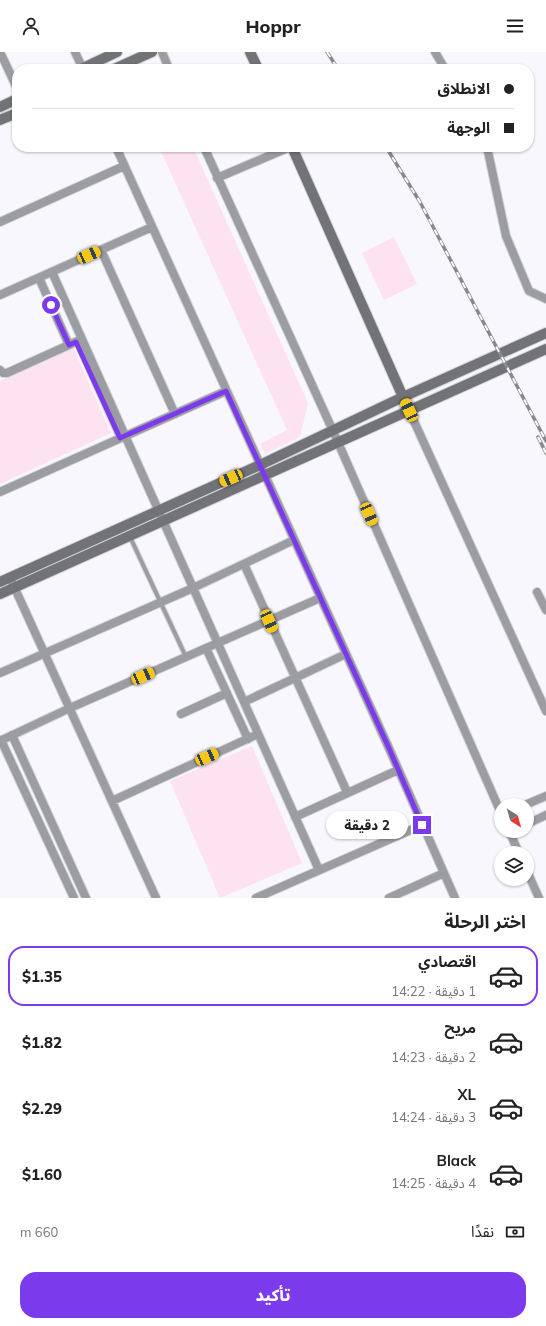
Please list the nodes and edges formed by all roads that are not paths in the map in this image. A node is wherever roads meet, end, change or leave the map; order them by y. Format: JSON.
{"nodes":[{"id":1,"x":0,"y":52,"type":"edge"},
{"id":2,"x":75,"y":52,"type":"edge"},
{"id":3,"x":117,"y":52,"type":"edge"},
{"id":4,"x":152,"y":52,"type":"edge"},
{"id":5,"x":162,"y":52,"type":"edge"},
{"id":6,"x":250,"y":52,"type":"edge"},
{"id":7,"x":436,"y":52,"type":"edge"},
{"id":8,"x":80,"y":64,"type":"edge"},
{"id":9,"x":92,"y":64,"type":"edge"},
{"id":10,"x":125,"y":64,"type":"edge"},
{"id":11,"x":167,"y":64,"type":"edge"},
{"id":12,"x":256,"y":64,"type":"edge"},
{"id":13,"x":442,"y":64,"type":"edge"},
{"id":14,"x":12,"y":77,"type":"edge"},
{"id":15,"x":12,"y":101,"type":"edge"},
{"id":16,"x":0,"y":106,"type":"edge"},
{"id":17,"x":12,"y":115,"type":"edge"},
{"id":18,"x":0,"y":120,"type":"edge"},
{"id":19,"x":118,"y":152,"type":"edge"},
{"id":20,"x":206,"y":152,"type":"edge"},
{"id":21,"x":279,"y":152,"type":"edge"},
{"id":22,"x":293,"y":152,"type":"edge"},
{"id":23,"x":488,"y":152,"type":"edge"},
{"id":24,"x":124,"y":166,"type":"junction"},
{"id":25,"x":217,"y":178,"type":"junction"},
{"id":26,"x":0,"y":222,"type":"edge"},
{"id":27,"x":152,"y":227,"type":"junction"},
{"id":28,"x":101,"y":250,"type":"junction"},
{"id":29,"x":52,"y":272,"type":"junction"},
{"id":30,"x":39,"y":278,"type":"junction"},
{"id":31,"x":0,"y":295,"type":"edge"},
{"id":32,"x":546,"y":299,"type":"edge"},
{"id":33,"x":546,"y":333,"type":"edge"},
{"id":34,"x":76,"y":342,"type":"junction"},
{"id":35,"x":546,"y":349,"type":"edge"},
{"id":36,"x":0,"y":370,"type":"edge"},
{"id":37,"x":226,"y":391,"type":"junction"},
{"id":38,"x":403,"y":397,"type":"junction"},
{"id":39,"x":409,"y":410,"type":"junction"},
{"id":40,"x":175,"y":414,"type":"junction"},
{"id":41,"x":333,"y":431,"type":"junction"},
{"id":42,"x":122,"y":437,"type":"junction"},
{"id":43,"x":337,"y":442,"type":"junction"},
{"id":44,"x":260,"y":465,"type":"junction"},
{"id":45,"x":265,"y":475,"type":"junction"},
{"id":46,"x":0,"y":492,"type":"edge"},
{"id":47,"x":158,"y":511,"type":"junction"},
{"id":48,"x":163,"y":521,"type":"junction"},
{"id":49,"x":131,"y":539,"type":"dead end"},
{"id":50,"x":294,"y":540,"type":"junction"},
{"id":51,"x":244,"y":564,"type":"junction"},
{"id":52,"x":10,"y":578,"type":"junction"},
{"id":53,"x":0,"y":582,"type":"edge"},
{"id":54,"x":14,"y":588,"type":"junction"},
{"id":55,"x":193,"y":588,"type":"junction"},
{"id":56,"x":537,"y":592,"type":"dead end"},
{"id":57,"x":0,"y":594,"type":"edge"},
{"id":58,"x":320,"y":598,"type":"junction"},
{"id":59,"x":161,"y":602,"type":"junction"},
{"id":60,"x":546,"y":610,"type":"edge"},
{"id":61,"x":269,"y":621,"type":"junction"},
{"id":62,"x":217,"y":643,"type":"junction"},
{"id":63,"x":206,"y":648,"type":"junction"},
{"id":64,"x":44,"y":654,"type":"junction"},
{"id":65,"x":346,"y":654,"type":"junction"},
{"id":66,"x":186,"y":657,"type":"junction"},
{"id":67,"x":0,"y":673,"type":"edge"},
{"id":68,"x":296,"y":679,"type":"junction"},
{"id":69,"x":227,"y":693,"type":"junction"},
{"id":70,"x":244,"y":702,"type":"junction"},
{"id":71,"x":70,"y":708,"type":"junction"},
{"id":72,"x":546,"y":711,"type":"edge"},
{"id":73,"x":181,"y":714,"type":"dead end"},
{"id":74,"x":258,"y":734,"type":"junction"},
{"id":75,"x":12,"y":735,"type":"junction"},
{"id":76,"x":248,"y":739,"type":"junction"},
{"id":77,"x":1,"y":740,"type":"edge"},
{"id":78,"x":398,"y":770,"type":"junction"},
{"id":79,"x":348,"y":792,"type":"junction"},
{"id":80,"x":546,"y":796,"type":"edge"},
{"id":81,"x":494,"y":798,"type":"edge"},
{"id":82,"x":112,"y":801,"type":"junction"},
{"id":83,"x":534,"y":801,"type":"edge"},
{"id":84,"x":546,"y":816,"type":"edge"},
{"id":85,"x":294,"y":817,"type":"junction"},
{"id":86,"x":534,"y":821,"type":"edge"},
{"id":87,"x":422,"y":825,"type":"junction"},
{"id":88,"x":319,"y":870,"type":"junction"},
{"id":89,"x":444,"y":873,"type":"junction"},
{"id":90,"x":534,"y":886,"type":"edge"},
{"id":91,"x":272,"y":895,"type":"edge"},
{"id":92,"x":74,"y":898,"type":"edge"},
{"id":93,"x":86,"y":898,"type":"edge"},
{"id":94,"x":156,"y":898,"type":"edge"},
{"id":95,"x":256,"y":898,"type":"edge"},
{"id":96,"x":389,"y":898,"type":"edge"},
{"id":97,"x":455,"y":898,"type":"edge"},
{"id":98,"x":539,"y":898,"type":"edge"}],
"edges":[{"from":1,"to":14,"type":"street"},
{"from":2,"to":8,"type":"street"},
{"from":3,"to":9,"type":"street"},
{"from":4,"to":10,"type":"street"},
{"from":5,"to":11,"type":"street"},
{"from":6,"to":12,"type":"street"},
{"from":7,"to":13,"type":"street"},
{"from":15,"to":16,"type":"street"},
{"from":17,"to":18,"type":"street"},
{"from":19,"to":24,"type":"street"},
{"from":20,"to":25,"type":"street"},
{"from":21,"to":25,"type":"street"},
{"from":22,"to":38,"type":"street"},
{"from":23,"to":32,"type":"street"},
{"from":24,"to":26,"type":"street"},
{"from":24,"to":27,"type":"street"},
{"from":25,"to":41,"type":"street"},
{"from":27,"to":28,"type":"street"},
{"from":27,"to":37,"type":"street"},
{"from":28,"to":29,"type":"street"},
{"from":28,"to":40,"type":"street"},
{"from":29,"to":30,"type":"street"},
{"from":29,"to":34,"type":"street"},
{"from":30,"to":31,"type":"street"},
{"from":30,"to":34,"type":"street"},
{"from":33,"to":38,"type":"street"},
{"from":34,"to":36,"type":"street"},
{"from":34,"to":42,"type":"street"},
{"from":35,"to":39,"type":"street"},
{"from":37,"to":40,"type":"street"},
{"from":37,"to":44,"type":"street"},
{"from":38,"to":39,"type":"street"},
{"from":38,"to":41,"type":"street"},
{"from":39,"to":43,"type":"street"},
{"from":39,"to":72,"type":"street"},
{"from":40,"to":42,"type":"street"},
{"from":41,"to":43,"type":"street"},
{"from":41,"to":44,"type":"street"},
{"from":42,"to":46,"type":"street"},
{"from":42,"to":47,"type":"street"},
{"from":43,"to":45,"type":"street"},
{"from":43,"to":81,"type":"street"},
{"from":44,"to":45,"type":"street"},
{"from":44,"to":47,"type":"street"},
{"from":45,"to":48,"type":"street"},
{"from":45,"to":50,"type":"street"},
{"from":47,"to":48,"type":"street"},
{"from":47,"to":52,"type":"street"},
{"from":48,"to":54,"type":"street"},
{"from":48,"to":55,"type":"street"},
{"from":49,"to":59,"type":"lane"},
{"from":50,"to":51,"type":"street"},
{"from":50,"to":58,"type":"street"},
{"from":51,"to":55,"type":"street"},
{"from":51,"to":61,"type":"street"},
{"from":52,"to":53,"type":"street"},
{"from":52,"to":54,"type":"street"},
{"from":54,"to":57,"type":"street"},
{"from":54,"to":64,"type":"street"},
{"from":55,"to":59,"type":"street"},
{"from":55,"to":62,"type":"street"},
{"from":56,"to":60,"type":"street"},
{"from":58,"to":61,"type":"street"},
{"from":58,"to":65,"type":"street"},
{"from":59,"to":64,"type":"street"},
{"from":59,"to":66,"type":"lane"},
{"from":61,"to":62,"type":"street"},
{"from":61,"to":68,"type":"street"},
{"from":62,"to":63,"type":"street"},
{"from":62,"to":70,"type":"street"},
{"from":63,"to":66,"type":"street"},
{"from":63,"to":69,"type":"street"},
{"from":64,"to":67,"type":"street"},
{"from":64,"to":71,"type":"street"},
{"from":65,"to":68,"type":"street"},
{"from":65,"to":78,"type":"street"},
{"from":66,"to":71,"type":"street"},
{"from":68,"to":70,"type":"street"},
{"from":68,"to":79,"type":"street"},
{"from":69,"to":73,"type":"street"},
{"from":69,"to":76,"type":"street"},
{"from":70,"to":74,"type":"street"},
{"from":71,"to":75,"type":"street"},
{"from":71,"to":82,"type":"street"},
{"from":74,"to":76,"type":"street"},
{"from":74,"to":85,"type":"street"},
{"from":75,"to":77,"type":"street"},
{"from":75,"to":93,"type":"street"},
{"from":76,"to":82,"type":"street"},
{"from":77,"to":92,"type":"street"},
{"from":78,"to":79,"type":"street"},
{"from":78,"to":87,"type":"street"},
{"from":79,"to":85,"type":"street"},
{"from":80,"to":83,"type":"street"},
{"from":82,"to":94,"type":"street"},
{"from":84,"to":86,"type":"street"},
{"from":85,"to":88,"type":"street"},
{"from":87,"to":88,"type":"street"},
{"from":87,"to":89,"type":"street"},
{"from":88,"to":91,"type":"street"},
{"from":89,"to":96,"type":"street"},
{"from":89,"to":97,"type":"street"},
{"from":90,"to":98,"type":"street"},
{"from":91,"to":95,"type":"street"}]}
